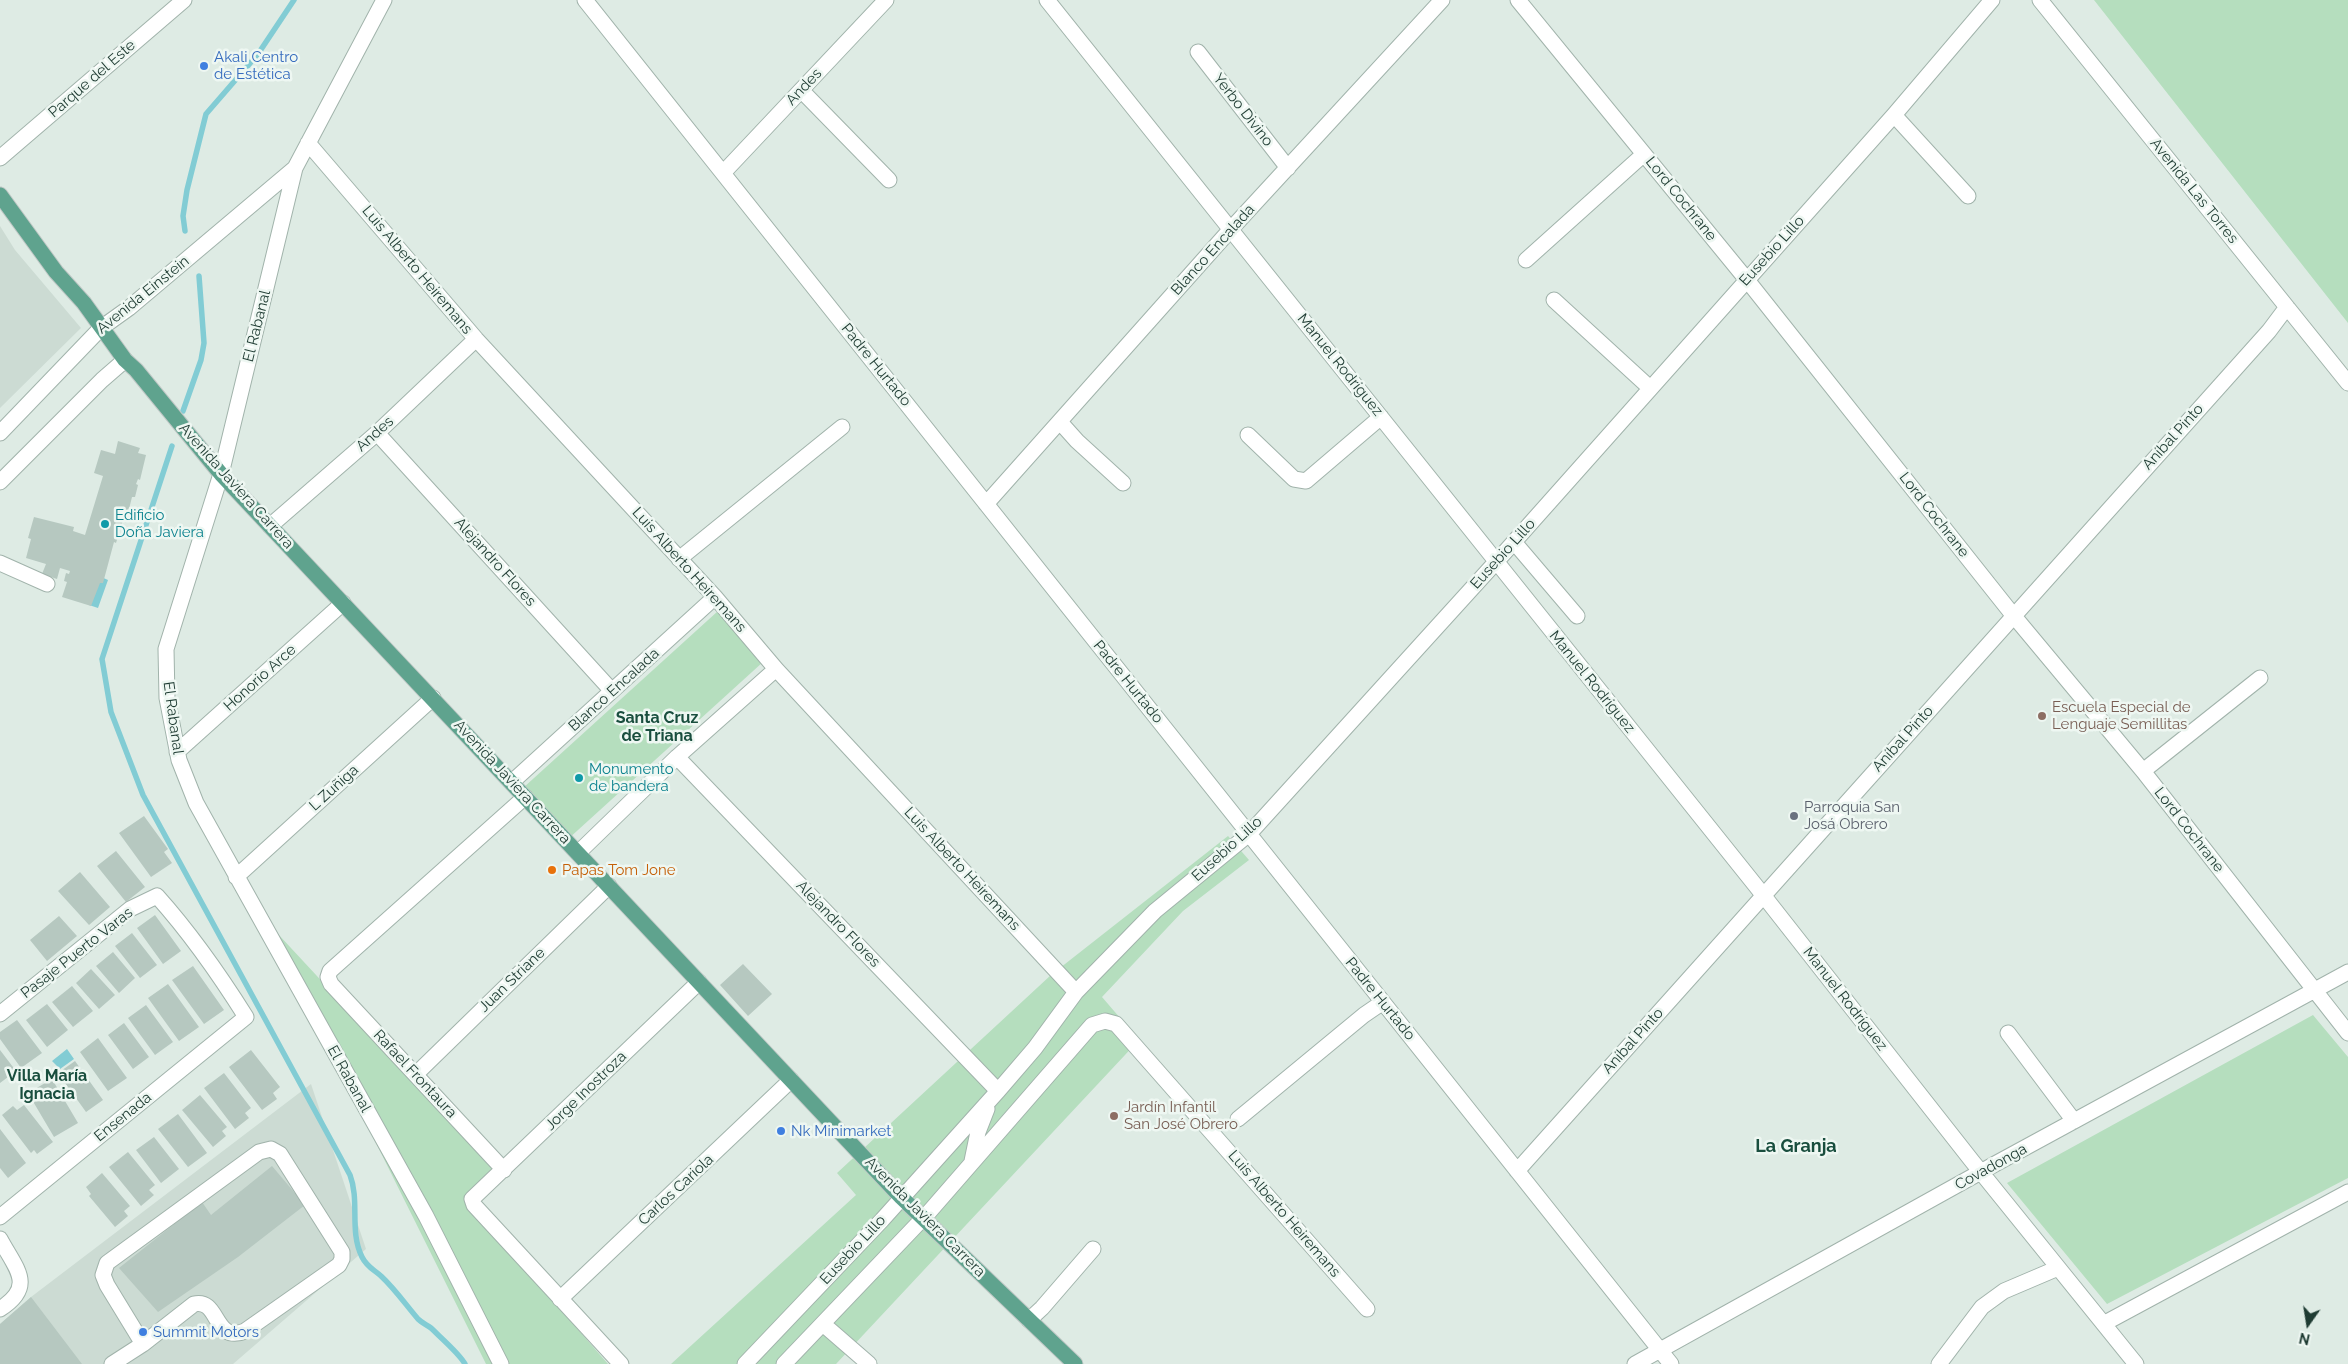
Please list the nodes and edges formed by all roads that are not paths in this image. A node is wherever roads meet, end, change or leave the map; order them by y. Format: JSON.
{"nodes":[{"id":1,"x":184,"y":0,"type":"edge"},
{"id":2,"x":384,"y":0,"type":"edge"},
{"id":3,"x":585,"y":0,"type":"edge"},
{"id":4,"x":886,"y":0,"type":"edge"},
{"id":5,"x":1047,"y":0,"type":"edge"},
{"id":6,"x":1442,"y":0,"type":"edge"},
{"id":7,"x":1518,"y":0,"type":"edge"},
{"id":8,"x":1992,"y":0,"type":"edge"},
{"id":9,"x":2040,"y":0,"type":"edge"},
{"id":10,"x":1198,"y":52,"type":"dead end"},
{"id":11,"x":801,"y":90,"type":"junction"},
{"id":12,"x":1894,"y":115,"type":"junction"},
{"id":13,"x":308,"y":142,"type":"junction"},
{"id":14,"x":1644,"y":154,"type":"junction"},
{"id":15,"x":0,"y":158,"type":"edge"},
{"id":16,"x":295,"y":168,"type":"junction"},
{"id":17,"x":1288,"y":168,"type":"junction"},
{"id":18,"x":723,"y":173,"type":"junction"},
{"id":19,"x":889,"y":180,"type":"dead end"},
{"id":20,"x":0,"y":195,"type":"edge"},
{"id":21,"x":1968,"y":196,"type":"dead end"},
{"id":22,"x":1231,"y":229,"type":"junction"},
{"id":23,"x":1526,"y":260,"type":"dead end"},
{"id":24,"x":1747,"y":280,"type":"junction"},
{"id":25,"x":1554,"y":300,"type":"dead end"},
{"id":26,"x":2287,"y":306,"type":"junction"},
{"id":27,"x":101,"y":328,"type":"junction"},
{"id":28,"x":476,"y":339,"type":"junction"},
{"id":29,"x":125,"y":360,"type":"junction"},
{"id":30,"x":2348,"y":383,"type":"edge"},
{"id":31,"x":1650,"y":388,"type":"junction"},
{"id":32,"x":1381,"y":417,"type":"junction"},
{"id":33,"x":1060,"y":422,"type":"junction"},
{"id":34,"x":842,"y":427,"type":"dead end"},
{"id":35,"x":0,"y":432,"type":"edge"},
{"id":36,"x":377,"y":433,"type":"junction"},
{"id":37,"x":1248,"y":435,"type":"dead end"},
{"id":38,"x":221,"y":474,"type":"junction"},
{"id":39,"x":0,"y":482,"type":"edge"},
{"id":40,"x":1123,"y":483,"type":"dead end"},
{"id":41,"x":986,"y":504,"type":"junction"},
{"id":42,"x":270,"y":526,"type":"junction"},
{"id":43,"x":1514,"y":542,"type":"junction"},
{"id":44,"x":679,"y":559,"type":"junction"},
{"id":45,"x":1496,"y":561,"type":"junction"},
{"id":46,"x":0,"y":563,"type":"edge"},
{"id":47,"x":47,"y":584,"type":"dead end"},
{"id":48,"x":715,"y":597,"type":"junction"},
{"id":49,"x":343,"y":603,"type":"junction"},
{"id":50,"x":2013,"y":615,"type":"junction"},
{"id":51,"x":1577,"y":616,"type":"dead end"},
{"id":52,"x":776,"y":669,"type":"junction"},
{"id":53,"x":2260,"y":678,"type":"dead end"},
{"id":54,"x":612,"y":691,"type":"junction"},
{"id":55,"x":433,"y":698,"type":"junction"},
{"id":56,"x":177,"y":752,"type":"junction"},
{"id":57,"x":677,"y":757,"type":"junction"},
{"id":58,"x":2143,"y":771,"type":"junction"},
{"id":59,"x":512,"y":782,"type":"junction"},
{"id":60,"x":525,"y":797,"type":"junction"},
{"id":61,"x":1249,"y":834,"type":"junction"},
{"id":62,"x":578,"y":853,"type":"junction"},
{"id":63,"x":236,"y":878,"type":"junction"},
{"id":64,"x":609,"y":886,"type":"junction"},
{"id":65,"x":1764,"y":895,"type":"junction"},
{"id":66,"x":2348,"y":972,"type":"edge"},
{"id":67,"x":699,"y":982,"type":"junction"},
{"id":68,"x":2314,"y":991,"type":"junction"},
{"id":69,"x":1076,"y":992,"type":"junction"},
{"id":70,"x":1382,"y":1002,"type":"junction"},
{"id":71,"x":0,"y":1014,"type":"edge"},
{"id":72,"x":246,"y":1017,"type":"joint"},
{"id":73,"x":2348,"y":1032,"type":"edge"},
{"id":74,"x":2008,"y":1034,"type":"dead end"},
{"id":75,"x":1035,"y":1048,"type":"junction"},
{"id":76,"x":1054,"y":1069,"type":"junction"},
{"id":77,"x":416,"y":1074,"type":"junction"},
{"id":78,"x":792,"y":1080,"type":"junction"},
{"id":79,"x":998,"y":1091,"type":"junction"},
{"id":80,"x":1238,"y":1119,"type":"dead end"},
{"id":81,"x":2074,"y":1121,"type":"junction"},
{"id":82,"x":972,"y":1162,"type":"junction"},
{"id":83,"x":504,"y":1170,"type":"junction"},
{"id":84,"x":1517,"y":1171,"type":"junction"},
{"id":85,"x":1981,"y":1172,"type":"junction"},
{"id":86,"x":2348,"y":1192,"type":"edge"},
{"id":87,"x":901,"y":1197,"type":"junction"},
{"id":88,"x":0,"y":1217,"type":"edge"},
{"id":89,"x":924,"y":1217,"type":"junction"},
{"id":90,"x":0,"y":1239,"type":"edge"},
{"id":91,"x":1093,"y":1250,"type":"dead end"},
{"id":92,"x":2058,"y":1268,"type":"junction"},
{"id":93,"x":560,"y":1299,"type":"junction"},
{"id":94,"x":0,"y":1309,"type":"edge"},
{"id":95,"x":1367,"y":1309,"type":"dead end"},
{"id":96,"x":1029,"y":1320,"type":"junction"},
{"id":97,"x":824,"y":1324,"type":"junction"},
{"id":98,"x":2105,"y":1324,"type":"junction"},
{"id":99,"x":143,"y":1344,"type":"junction"},
{"id":100,"x":1660,"y":1350,"type":"junction"},
{"id":101,"x":112,"y":1364,"type":"edge"},
{"id":102,"x":501,"y":1364,"type":"edge"},
{"id":103,"x":621,"y":1364,"type":"edge"},
{"id":104,"x":745,"y":1364,"type":"edge"},
{"id":105,"x":784,"y":1364,"type":"edge"},
{"id":106,"x":869,"y":1364,"type":"edge"},
{"id":107,"x":1075,"y":1364,"type":"edge"},
{"id":108,"x":1636,"y":1364,"type":"edge"},
{"id":109,"x":1671,"y":1364,"type":"edge"},
{"id":110,"x":1940,"y":1364,"type":"edge"},
{"id":111,"x":2136,"y":1364,"type":"edge"}],
"edges":[{"from":1,"to":15,"type":"street","name":"Parque del Este"},
{"from":2,"to":13,"type":"street","name":"El Rabanal"},
{"from":3,"to":18,"type":"street","name":"Padre Hurtado"},
{"from":4,"to":11,"type":"street","name":"Andes"},
{"from":5,"to":22,"type":"street","name":"Manuel Rodríguez"},
{"from":6,"to":17,"type":"street","name":"Blanco Encalada"},
{"from":7,"to":14,"type":"street","name":"Lord Cochrane"},
{"from":8,"to":12,"type":"street","name":"Eusebio Lillo"},
{"from":9,"to":26,"type":"street","name":"Avenida Las Torres"},
{"from":10,"to":17,"type":"street","name":"Yerbo Divino"},
{"from":11,"to":18,"type":"street","name":"Andes"},
{"from":11,"to":19,"type":"street"},
{"from":12,"to":21,"type":"street"},
{"from":12,"to":24,"type":"street","name":"Eusebio Lillo"},
{"from":13,"to":16,"type":"street","name":"El Rabanal"},
{"from":13,"to":28,"type":"street","name":"Luis Alberto Heiremans"},
{"from":14,"to":23,"type":"street"},
{"from":14,"to":24,"type":"street","name":"Lord Cochrane"},
{"from":16,"to":27,"type":"street","name":"Avenida Einstein"},
{"from":16,"to":38,"type":"street","name":"El Rabanal"},
{"from":17,"to":22,"type":"street","name":"Blanco Encalada"},
{"from":18,"to":41,"type":"street","name":"Padre Hurtado"},
{"from":20,"to":27,"type":"main road","name":"Avenida Javiera Carrera"},
{"from":22,"to":32,"type":"street","name":"Manuel Rodríguez"},
{"from":22,"to":33,"type":"street","name":"Blanco Encalada"},
{"from":24,"to":31,"type":"street","name":"Eusebio Lillo"},
{"from":24,"to":50,"type":"street","name":"Lord Cochrane"},
{"from":25,"to":31,"type":"street"},
{"from":26,"to":30,"type":"street","name":"Avenida Las Torres"},
{"from":26,"to":50,"type":"street","name":"Aníbal Pinto"},
{"from":27,"to":29,"type":"main road","name":"Avenida Javiera Carrera"},
{"from":27,"to":35,"type":"street","name":"Avenida Einstein"},
{"from":28,"to":36,"type":"street","name":"Andes"},
{"from":28,"to":44,"type":"street","name":"Luis Alberto Heiremans"},
{"from":29,"to":38,"type":"main road","name":"Avenida Javiera Carrera"},
{"from":29,"to":39,"type":"street"},
{"from":31,"to":43,"type":"street","name":"Eusebio Lillo"},
{"from":32,"to":37,"type":"street"},
{"from":32,"to":45,"type":"street","name":"Manuel Rodríguez"},
{"from":33,"to":40,"type":"street"},
{"from":33,"to":41,"type":"street","name":"Blanco Encalada"},
{"from":34,"to":44,"type":"street"},
{"from":36,"to":42,"type":"street","name":"Andes"},
{"from":36,"to":54,"type":"street","name":"Alejandro Flores"},
{"from":38,"to":42,"type":"main road","name":"Avenida Javiera Carrera"},
{"from":38,"to":56,"type":"street","name":"El Rabanal"},
{"from":41,"to":61,"type":"street","name":"Padre Hurtado"},
{"from":42,"to":49,"type":"main road","name":"Avenida Javiera Carrera"},
{"from":43,"to":45,"type":"street","name":"Eusebio Lillo"},
{"from":43,"to":51,"type":"street"},
{"from":44,"to":48,"type":"street","name":"Luis Alberto Heiremans"},
{"from":45,"to":61,"type":"street","name":"Eusebio Lillo"},
{"from":45,"to":65,"type":"street","name":"Manuel Rodríguez"},
{"from":46,"to":47,"type":"street"},
{"from":48,"to":52,"type":"street","name":"Luis Alberto Heiremans"},
{"from":48,"to":54,"type":"street","name":"Blanco Encalada"},
{"from":49,"to":55,"type":"main road","name":"Avenida Javiera Carrera"},
{"from":49,"to":56,"type":"street","name":"Honorio Arce"},
{"from":50,"to":58,"type":"street","name":"Lord Cochrane"},
{"from":50,"to":65,"type":"street","name":"Aníbal Pinto"},
{"from":52,"to":57,"type":"street"},
{"from":52,"to":69,"type":"street","name":"Luis Alberto Heiremans"},
{"from":53,"to":58,"type":"street"},
{"from":54,"to":59,"type":"street","name":"Blanco Encalada"},
{"from":55,"to":59,"type":"main road","name":"Avenida Javiera Carrera"},
{"from":55,"to":63,"type":"street","name":"L Zuñiga"},
{"from":56,"to":63,"type":"street","name":"El Rabanal"},
{"from":57,"to":62,"type":"street"},
{"from":57,"to":79,"type":"street","name":"Alejandro Flores"},
{"from":58,"to":68,"type":"street","name":"Lord Cochrane"},
{"from":59,"to":60,"type":"main road","name":"Avenida Javiera Carrera"},
{"from":60,"to":62,"type":"main road","name":"Avenida Javiera Carrera"},
{"from":60,"to":77,"type":"street","name":"Rafael Frontaura"},
{"from":61,"to":69,"type":"street","name":"Eusebio Lillo"},
{"from":61,"to":70,"type":"street","name":"Padre Hurtado"},
{"from":62,"to":64,"type":"main road","name":"Avenida Javiera Carrera"},
{"from":63,"to":102,"type":"street","name":"El Rabanal"},
{"from":64,"to":67,"type":"main road","name":"Avenida Javiera Carrera"},
{"from":64,"to":77,"type":"street","name":"Juan Striane"},
{"from":65,"to":84,"type":"street","name":"Aníbal Pinto"},
{"from":65,"to":85,"type":"street","name":"Manuel Rodríguez"},
{"from":66,"to":68,"type":"street","name":"Covadonga"},
{"from":67,"to":78,"type":"main road","name":"Avenida Javiera Carrera"},
{"from":67,"to":83,"type":"street","name":"Jorge Inostroza"},
{"from":68,"to":73,"type":"street","name":"Lord Cochrane"},
{"from":68,"to":81,"type":"street","name":"Covadonga"},
{"from":69,"to":75,"type":"street","name":"Eusebio Lillo"},
{"from":70,"to":80,"type":"street"},
{"from":70,"to":84,"type":"street","name":"Padre Hurtado"},
{"from":71,"to":72,"type":"street","name":"Pasaje Puerto Varas"},
{"from":72,"to":88,"type":"street","name":"Ensenada"},
{"from":74,"to":81,"type":"street"},
{"from":75,"to":76,"type":"street"},
{"from":75,"to":79,"type":"street","name":"Eusebio Lillo"},
{"from":76,"to":82,"type":"street","name":"Eusebio Lillo"},
{"from":76,"to":95,"type":"street","name":"Luis Alberto Heiremans"},
{"from":77,"to":83,"type":"street","name":"Rafael Frontaura"},
{"from":78,"to":87,"type":"main road","name":"Avenida Javiera Carrera"},
{"from":78,"to":93,"type":"street","name":"Carlos Cariola"},
{"from":79,"to":82,"type":"street","name":"Eusebio Lillo"},
{"from":79,"to":87,"type":"street","name":"Eusebio Lillo"},
{"from":81,"to":85,"type":"street","name":"Covadonga"},
{"from":82,"to":89,"type":"street","name":"Eusebio Lillo"},
{"from":83,"to":93,"type":"street","name":"Jorge Inostroza"},
{"from":84,"to":100,"type":"street","name":"Padre Hurtado"},
{"from":85,"to":92,"type":"street","name":"Manuel Rodríguez"},
{"from":85,"to":100,"type":"street","name":"Covadonga"},
{"from":86,"to":98,"type":"street"},
{"from":87,"to":89,"type":"main road","name":"Avenida Javiera Carrera"},
{"from":87,"to":104,"type":"street","name":"Eusebio Lillo"},
{"from":89,"to":96,"type":"main road","name":"Avenida Javiera Carrera"},
{"from":89,"to":97,"type":"street","name":"Eusebio Lillo"},
{"from":90,"to":94,"type":"street"},
{"from":91,"to":96,"type":"street"},
{"from":92,"to":98,"type":"street","name":"Manuel Rodríguez"},
{"from":92,"to":110,"type":"street"},
{"from":93,"to":103,"type":"street"},
{"from":96,"to":107,"type":"main road","name":"Avenida Javiera Carrera"},
{"from":97,"to":105,"type":"street","name":"Eusebio Lillo"},
{"from":97,"to":106,"type":"street"},
{"from":98,"to":111,"type":"street","name":"Manuel Rodríguez"},
{"from":99,"to":99,"type":"street"},
{"from":99,"to":101,"type":"street"},
{"from":100,"to":108,"type":"street","name":"Covadonga"},
{"from":100,"to":109,"type":"street","name":"Padre Hurtado"}]}
